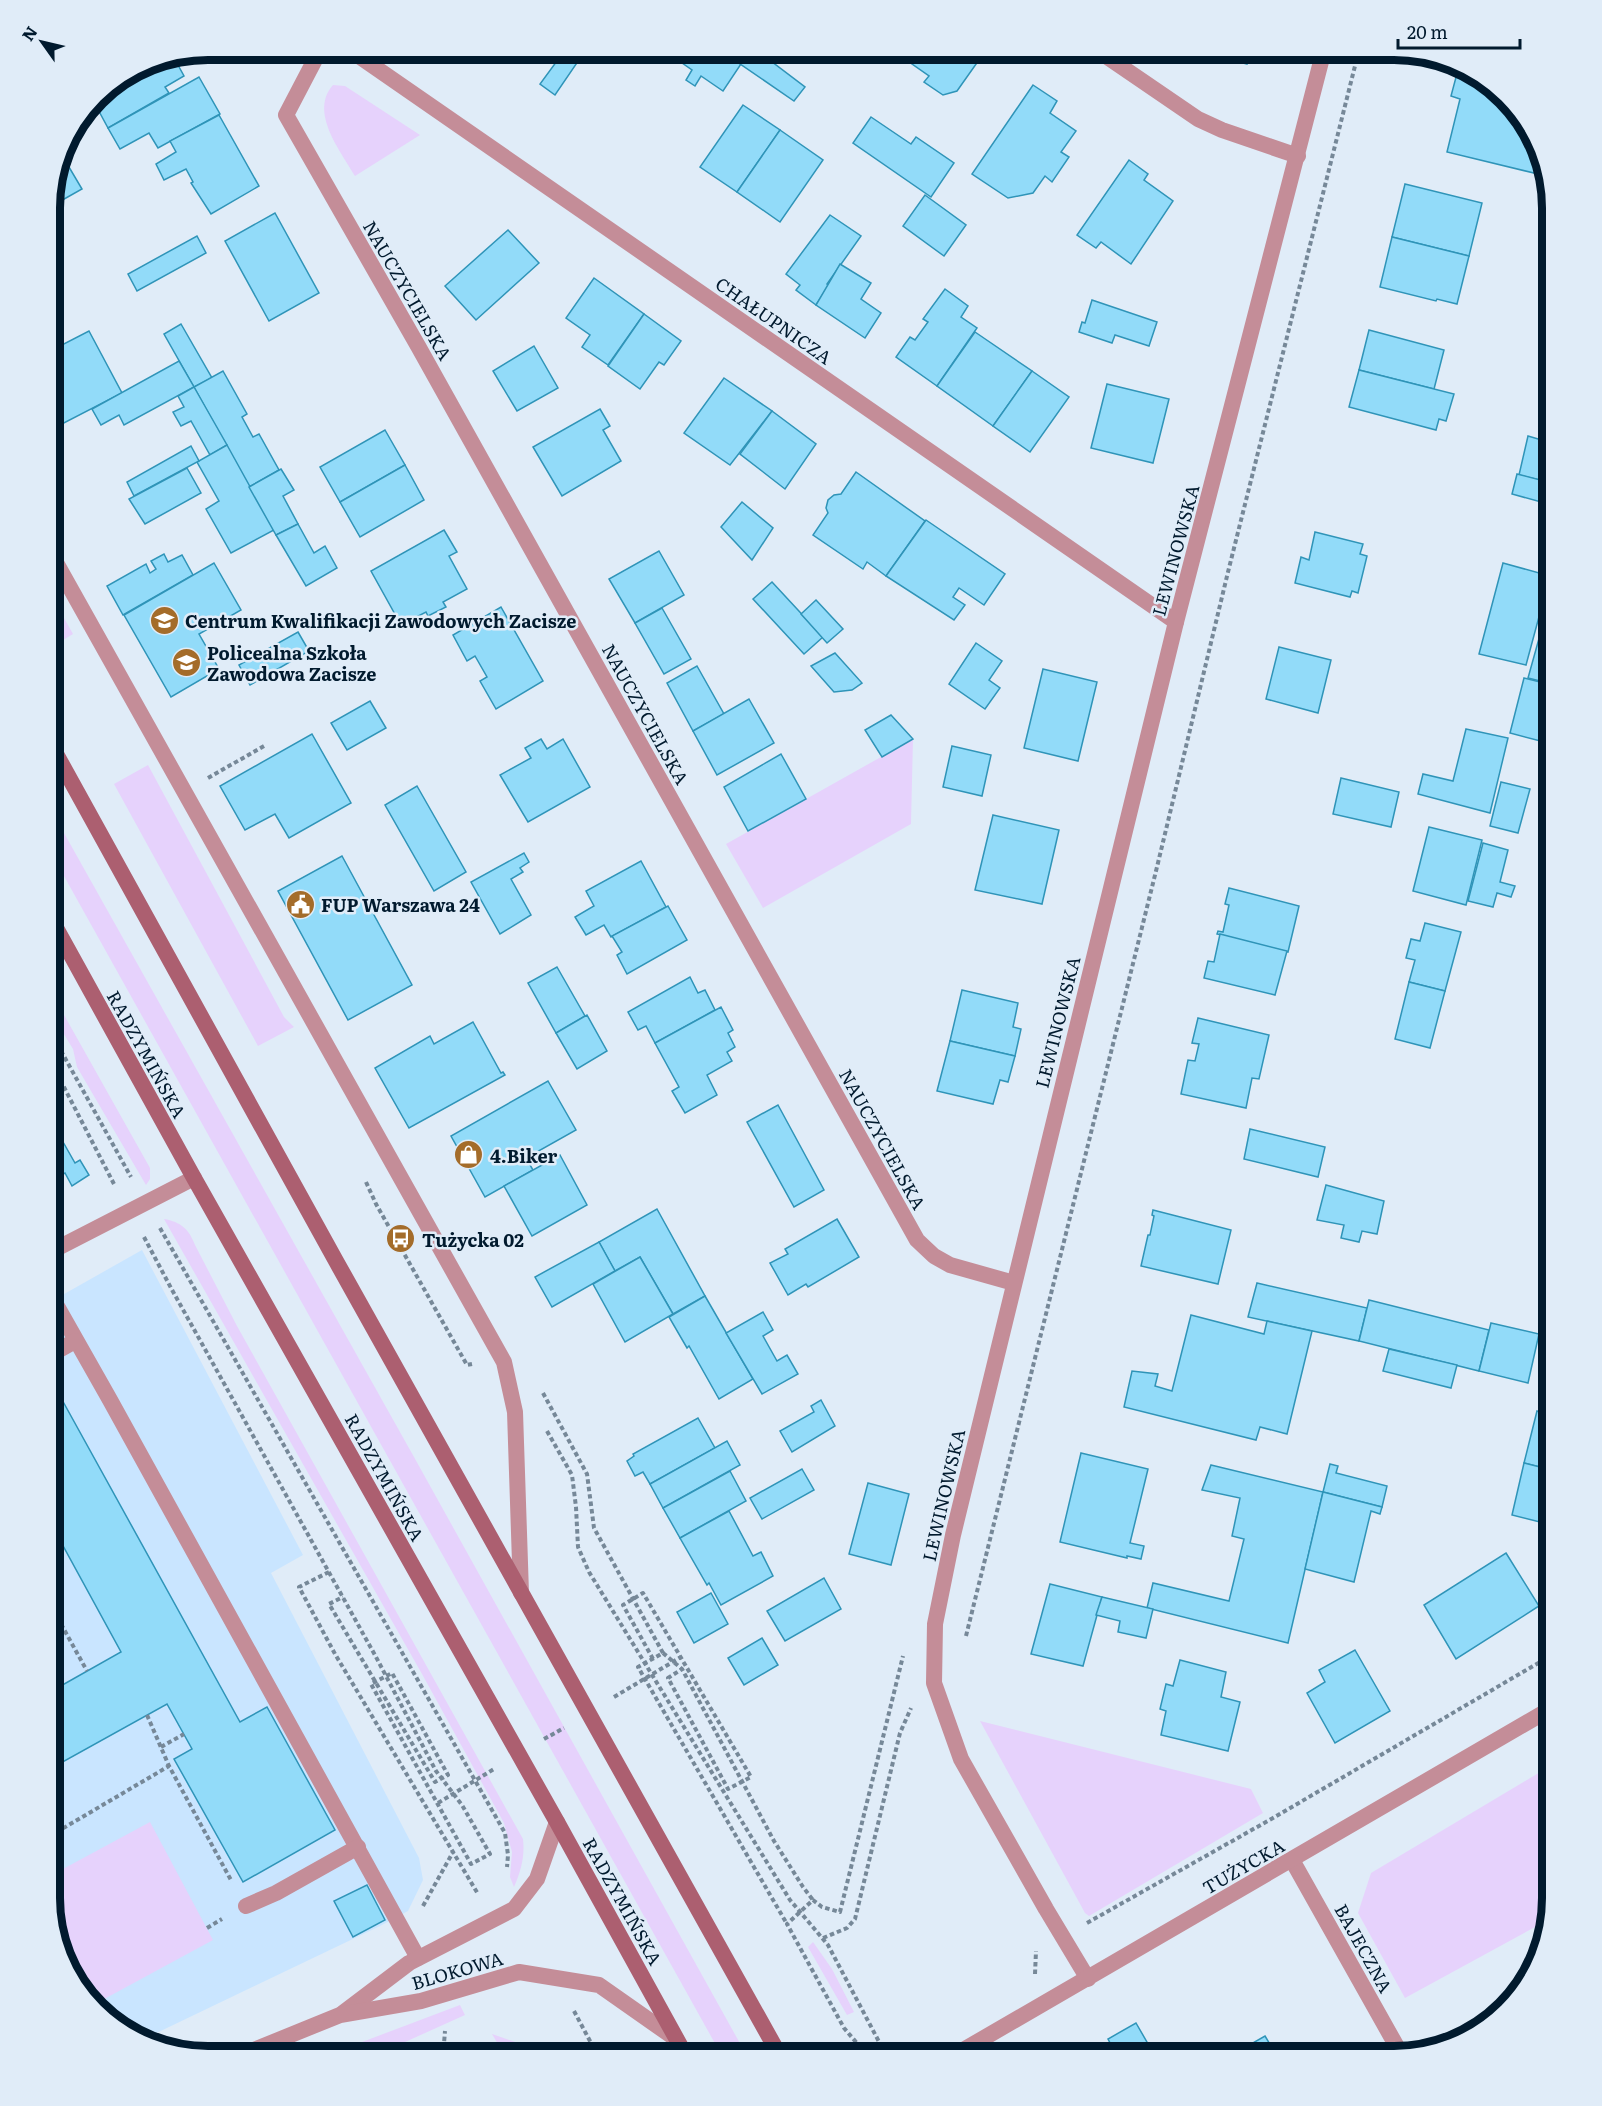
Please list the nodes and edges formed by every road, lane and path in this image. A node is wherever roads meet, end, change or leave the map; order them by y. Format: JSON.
{"nodes":[{"id":1,"x":315,"y":60,"type":"edge"},
{"id":2,"x":364,"y":60,"type":"edge"},
{"id":3,"x":1112,"y":60,"type":"edge"},
{"id":4,"x":1322,"y":60,"type":"edge"},
{"id":5,"x":1356,"y":60,"type":"edge"},
{"id":6,"x":1298,"y":156,"type":"junction"},
{"id":7,"x":60,"y":570,"type":"edge"},
{"id":8,"x":1176,"y":622,"type":"junction"},
{"id":9,"x":264,"y":746,"type":"dead end"},
{"id":10,"x":60,"y":762,"type":"edge"},
{"id":11,"x":184,"y":792,"type":"junction"},
{"id":12,"x":60,"y":935,"type":"edge"},
{"id":13,"x":60,"y":1049,"type":"edge"},
{"id":14,"x":60,"y":1079,"type":"edge"},
{"id":15,"x":194,"y":1178,"type":"junction"},
{"id":16,"x":146,"y":1204,"type":"junction"},
{"id":17,"x":129,"y":1211,"type":"junction"},
{"id":18,"x":60,"y":1247,"type":"edge"},
{"id":19,"x":1014,"y":1283,"type":"junction"},
{"id":20,"x":60,"y":1313,"type":"edge"},
{"id":21,"x":75,"y":1341,"type":"junction"},
{"id":22,"x":60,"y":1349,"type":"edge"},
{"id":23,"x":515,"y":1412,"type":"junction"},
{"id":24,"x":329,"y":1572,"type":"junction"},
{"id":25,"x":521,"y":1593,"type":"junction"},
{"id":26,"x":343,"y":1597,"type":"junction"},
{"id":27,"x":60,"y":1604,"type":"edge"},
{"id":28,"x":61,"y":1624,"type":"junction"},
{"id":29,"x":60,"y":1631,"type":"edge"},
{"id":30,"x":964,"y":1645,"type":"dead end"},
{"id":31,"x":663,"y":1653,"type":"dead end"},
{"id":32,"x":681,"y":1657,"type":"junction"},
{"id":33,"x":653,"y":1659,"type":"dead end"},
{"id":34,"x":1542,"y":1661,"type":"edge"},
{"id":35,"x":682,"y":1669,"type":"junction"},
{"id":36,"x":87,"y":1671,"type":"dead end"},
{"id":37,"x":610,"y":1700,"type":"dead end"},
{"id":38,"x":912,"y":1706,"type":"dead end"},
{"id":39,"x":1542,"y":1714,"type":"edge"},
{"id":40,"x":147,"y":1715,"type":"dead end"},
{"id":41,"x":570,"y":1724,"type":"dead end"},
{"id":42,"x":184,"y":1734,"type":"dead end"},
{"id":43,"x":540,"y":1742,"type":"dead end"},
{"id":44,"x":161,"y":1747,"type":"junction"},
{"id":45,"x":169,"y":1766,"type":"junction"},
{"id":46,"x":499,"y":1767,"type":"dead end"},
{"id":47,"x":438,"y":1803,"type":"junction"},
{"id":48,"x":557,"y":1822,"type":"junction"},
{"id":49,"x":60,"y":1830,"type":"edge"},
{"id":50,"x":358,"y":1847,"type":"junction"},
{"id":51,"x":453,"y":1851,"type":"junction"},
{"id":52,"x":1292,"y":1860,"type":"junction"},
{"id":53,"x":478,"y":1895,"type":"dead end"},
{"id":54,"x":813,"y":1900,"type":"dead end"},
{"id":55,"x":246,"y":1906,"type":"junction"},
{"id":56,"x":514,"y":1910,"type":"junction"},
{"id":57,"x":420,"y":1911,"type":"dead end"},
{"id":58,"x":207,"y":1928,"type":"dead end"},
{"id":59,"x":1064,"y":1936,"type":"junction"},
{"id":60,"x":823,"y":1938,"type":"junction"},
{"id":61,"x":418,"y":1958,"type":"junction"},
{"id":62,"x":555,"y":1978,"type":"junction"},
{"id":63,"x":1088,"y":1979,"type":"junction"},
{"id":64,"x":340,"y":2015,"type":"junction"},
{"id":65,"x":445,"y":2031,"type":"dead end"},
{"id":66,"x":676,"y":2039,"type":"junction"},
{"id":67,"x":264,"y":2046,"type":"edge"},
{"id":68,"x":444,"y":2046,"type":"edge"},
{"id":69,"x":593,"y":2046,"type":"edge"},
{"id":70,"x":680,"y":2046,"type":"edge"},
{"id":71,"x":774,"y":2046,"type":"edge"},
{"id":72,"x":882,"y":2046,"type":"edge"},
{"id":73,"x":971,"y":2046,"type":"edge"},
{"id":74,"x":1396,"y":2046,"type":"edge"}],
"edges":[{"from":1,"to":19,"type":"street","name":"NAUCZYCIELSKA"},
{"from":2,"to":8,"type":"street","name":"CHAŁUPNICZA"},
{"from":3,"to":6,"type":"street"},
{"from":4,"to":6,"type":"street","name":"LEWINOWSKA"},
{"from":5,"to":30,"type":"path"},
{"from":6,"to":8,"type":"street","name":"LEWINOWSKA"},
{"from":7,"to":11,"type":"street"},
{"from":8,"to":19,"type":"street","name":"LEWINOWSKA"},
{"from":9,"to":11,"type":"path"},
{"from":10,"to":25,"type":"main road"},
{"from":11,"to":23,"type":"street"},
{"from":12,"to":15,"type":"main road","name":"RADZYMIŃSKA"},
{"from":13,"to":16,"type":"path"},
{"from":14,"to":17,"type":"path"},
{"from":15,"to":16,"type":"street"},
{"from":15,"to":48,"type":"main road","name":"RADZYMIŃSKA"},
{"from":16,"to":17,"type":"street"},
{"from":16,"to":56,"type":"path"},
{"from":17,"to":18,"type":"street"},
{"from":17,"to":24,"type":"path"},
{"from":19,"to":59,"type":"street","name":"LEWINOWSKA"},
{"from":20,"to":21,"type":"street"},
{"from":21,"to":22,"type":"street"},
{"from":21,"to":50,"type":"street"},
{"from":23,"to":25,"type":"street"},
{"from":23,"to":60,"type":"path"},
{"from":24,"to":26,"type":"path"},
{"from":24,"to":51,"type":"path"},
{"from":25,"to":71,"type":"main road"},
{"from":26,"to":47,"type":"path"},
{"from":26,"to":47,"type":"path"},
{"from":27,"to":28,"type":"path"},
{"from":28,"to":29,"type":"path"},
{"from":28,"to":36,"type":"path"},
{"from":31,"to":35,"type":"path"},
{"from":32,"to":33,"type":"path"},
{"from":32,"to":35,"type":"path"},
{"from":32,"to":37,"type":"path"},
{"from":34,"to":59,"type":"path"},
{"from":35,"to":54,"type":"path"},
{"from":38,"to":60,"type":"path"},
{"from":39,"to":52,"type":"street","name":"TUŻYCKA"},
{"from":40,"to":44,"type":"path"},
{"from":41,"to":43,"type":"path"},
{"from":42,"to":44,"type":"path"},
{"from":44,"to":45,"type":"path"},
{"from":45,"to":49,"type":"path"},
{"from":45,"to":55,"type":"path"},
{"from":46,"to":47,"type":"path"},
{"from":48,"to":56,"type":"street","name":"BLOKOWA"},
{"from":48,"to":66,"type":"main road","name":"RADZYMIŃSKA"},
{"from":50,"to":55,"type":"street"},
{"from":50,"to":61,"type":"street"},
{"from":51,"to":53,"type":"path"},
{"from":51,"to":57,"type":"path"},
{"from":52,"to":63,"type":"street","name":"TUŻYCKA"},
{"from":52,"to":74,"type":"street","name":"BAJECZNA"},
{"from":55,"to":58,"type":"path"},
{"from":56,"to":61,"type":"street","name":"BLOKOWA"},
{"from":59,"to":63,"type":"street","name":"LEWINOWSKA"},
{"from":60,"to":72,"type":"path"},
{"from":61,"to":64,"type":"street","name":"BLOKOWA"},
{"from":62,"to":64,"type":"street","name":"BLOKOWA"},
{"from":62,"to":66,"type":"street","name":"BLOKOWA"},
{"from":62,"to":69,"type":"path"},
{"from":63,"to":73,"type":"street","name":"TUŻYCKA"},
{"from":64,"to":67,"type":"street","name":"BLOKOWA"},
{"from":65,"to":68,"type":"path"},
{"from":66,"to":70,"type":"main road","name":"RADZYMIŃSKA"}]}
